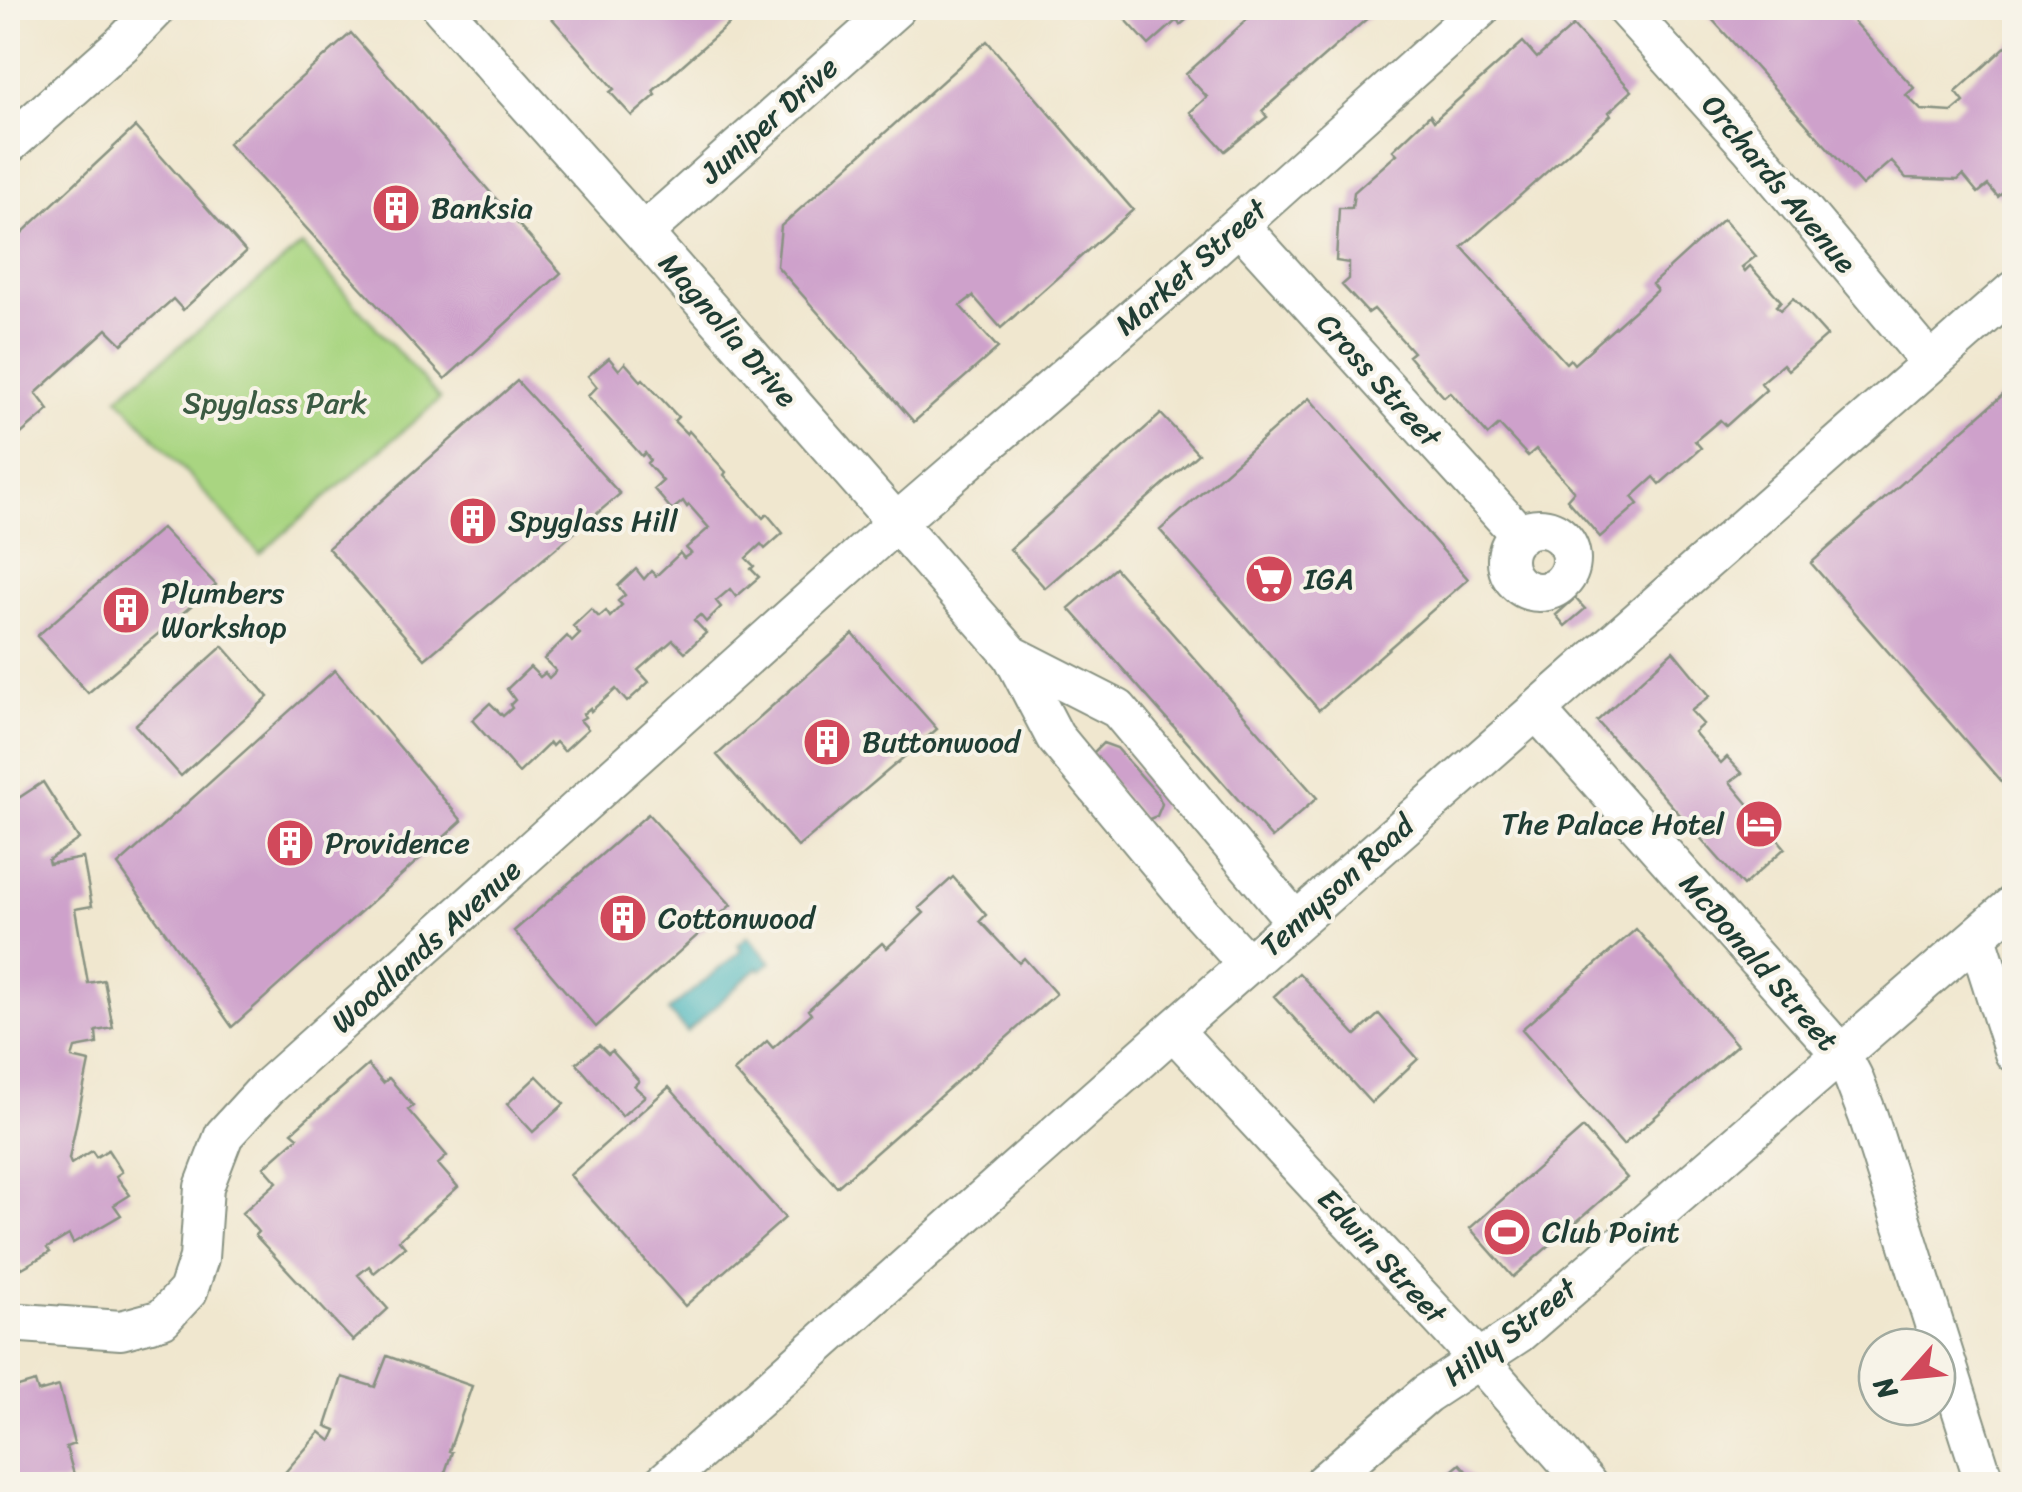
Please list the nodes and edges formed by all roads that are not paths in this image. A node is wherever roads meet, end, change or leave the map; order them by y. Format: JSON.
{"nodes":[{"id":1,"x":157,"y":8,"type":"edge"},
{"id":2,"x":442,"y":8,"type":"edge"},
{"id":3,"x":896,"y":8,"type":"edge"},
{"id":4,"x":1482,"y":8,"type":"edge"},
{"id":5,"x":1624,"y":8,"type":"edge"},
{"id":6,"x":8,"y":145,"type":"edge"},
{"id":7,"x":1239,"y":225,"type":"junction"},
{"id":8,"x":643,"y":232,"type":"junction"},
{"id":9,"x":2014,"y":290,"type":"edge"},
{"id":10,"x":1931,"y":364,"type":"junction"},
{"id":11,"x":896,"y":522,"type":"junction"},
{"id":12,"x":1520,"y":535,"type":"dead end"},
{"id":13,"x":1012,"y":655,"type":"junction"},
{"id":14,"x":1536,"y":710,"type":"junction"},
{"id":15,"x":2014,"y":904,"type":"edge"},
{"id":16,"x":1296,"y":922,"type":"junction"},
{"id":17,"x":1978,"y":937,"type":"junction"},
{"id":18,"x":1248,"y":965,"type":"junction"},
{"id":19,"x":1173,"y":1030,"type":"junction"},
{"id":20,"x":2014,"y":1052,"type":"edge"},
{"id":21,"x":1840,"y":1054,"type":"junction"},
{"id":22,"x":8,"y":1322,"type":"edge"},
{"id":23,"x":1478,"y":1360,"type":"junction"},
{"id":24,"x":662,"y":1484,"type":"edge"},
{"id":25,"x":1322,"y":1484,"type":"edge"},
{"id":26,"x":1587,"y":1484,"type":"edge"},
{"id":27,"x":1984,"y":1484,"type":"edge"}],
"edges":[{"from":1,"to":6,"type":"street"},
{"from":2,"to":8,"type":"street","name":"Magnolia Drive"},
{"from":3,"to":8,"type":"street","name":"Juniper Drive"},
{"from":4,"to":7,"type":"street","name":"Market Street"},
{"from":5,"to":10,"type":"street","name":"Orchards Avenue"},
{"from":7,"to":11,"type":"street","name":"Market Street"},
{"from":7,"to":12,"type":"street","name":"Cross Street"},
{"from":8,"to":11,"type":"street","name":"Magnolia Drive"},
{"from":9,"to":10,"type":"street","name":"Tennyson Road"},
{"from":10,"to":14,"type":"street","name":"Tennyson Road"},
{"from":11,"to":13,"type":"street","name":"Magnolia Drive"},
{"from":11,"to":22,"type":"street","name":"Woodlands Avenue"},
{"from":13,"to":16,"type":"street","name":"Magnolia Drive"},
{"from":13,"to":18,"type":"street","name":"Magnolia Drive"},
{"from":14,"to":16,"type":"street","name":"Tennyson Road"},
{"from":14,"to":21,"type":"street","name":"McDonald Street"},
{"from":15,"to":17,"type":"street","name":"Hilly Street"},
{"from":16,"to":18,"type":"street","name":"Tennyson Road"},
{"from":17,"to":20,"type":"street"},
{"from":17,"to":21,"type":"street","name":"Hilly Street"},
{"from":18,"to":19,"type":"street","name":"Tennyson Road"},
{"from":19,"to":23,"type":"street","name":"Edwin Street"},
{"from":19,"to":24,"type":"street","name":"Tennyson Road"},
{"from":21,"to":23,"type":"street","name":"Hilly Street"},
{"from":21,"to":27,"type":"street","name":"McDonald Street"},
{"from":23,"to":25,"type":"street","name":"Hilly Street"},
{"from":23,"to":26,"type":"street","name":"Edwin Street"}]}
